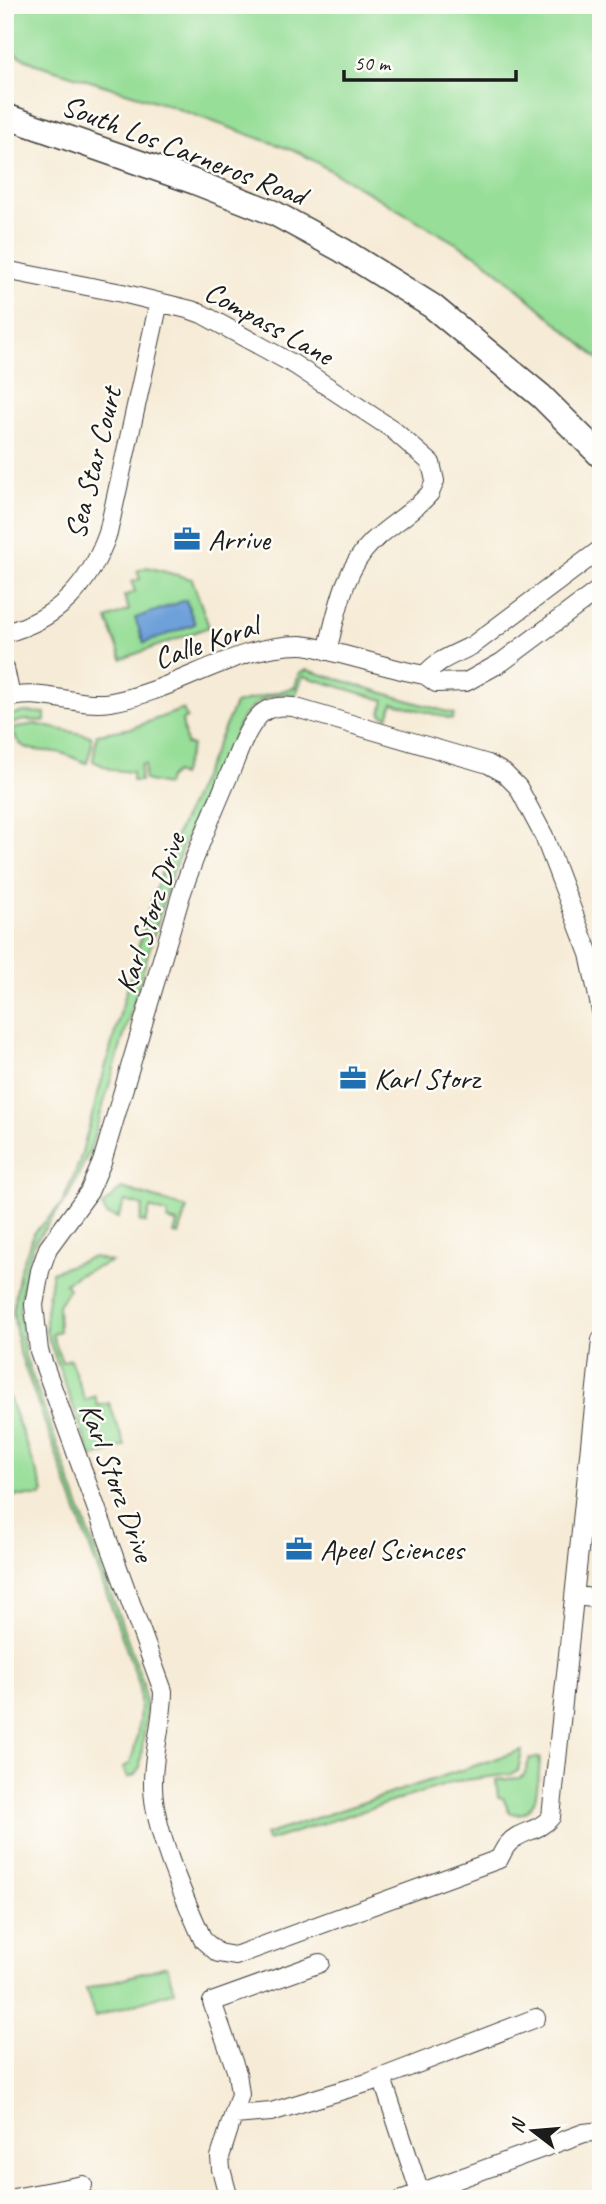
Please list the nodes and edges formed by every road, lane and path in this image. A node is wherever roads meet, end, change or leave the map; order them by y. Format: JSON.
{"nodes":[{"id":1,"x":5,"y":116,"type":"edge"},
{"id":2,"x":5,"y":270,"type":"edge"},
{"id":3,"x":159,"y":302,"type":"junction"},
{"id":4,"x":601,"y":456,"type":"edge"},
{"id":5,"x":601,"y":549,"type":"edge"},
{"id":6,"x":601,"y":588,"type":"edge"},
{"id":7,"x":5,"y":633,"type":"edge"},
{"id":8,"x":327,"y":651,"type":"junction"},
{"id":9,"x":5,"y":668,"type":"edge"},
{"id":10,"x":425,"y":675,"type":"junction"},
{"id":11,"x":8,"y":698,"type":"edge"},
{"id":12,"x":600,"y":1004,"type":"edge"},
{"id":13,"x":601,"y":1340,"type":"edge"},
{"id":14,"x":576,"y":1596,"type":"junction"},
{"id":15,"x":601,"y":1599,"type":"edge"},
{"id":16,"x":320,"y":1963,"type":"dead end"},
{"id":17,"x":536,"y":2018,"type":"dead end"},
{"id":18,"x":382,"y":2078,"type":"junction"},
{"id":19,"x":234,"y":2115,"type":"junction"},
{"id":20,"x":601,"y":2131,"type":"edge"},
{"id":21,"x":83,"y":2185,"type":"dead end"},
{"id":22,"x":412,"y":2196,"type":"edge"},
{"id":23,"x":8,"y":2199,"type":"edge"},
{"id":24,"x":229,"y":2199,"type":"edge"}],
"edges":[{"from":1,"to":4,"type":"main road","name":"South Los Carneros Road"},
{"from":2,"to":3,"type":"street","name":"Compass Lane"},
{"from":3,"to":7,"type":"street","name":"Sea Star Court"},
{"from":3,"to":8,"type":"street","name":"Compass Lane"},
{"from":5,"to":10,"type":"street"},
{"from":6,"to":10,"type":"street","name":"Calle Koral"},
{"from":8,"to":10,"type":"street","name":"Calle Koral"},
{"from":8,"to":11,"type":"street","name":"Calle Koral"},
{"from":9,"to":11,"type":"street"},
{"from":12,"to":14,"type":"street","name":"Karl Storz Drive"},
{"from":13,"to":14,"type":"street","name":"Karl Storz Drive"},
{"from":14,"to":15,"type":"street"},
{"from":16,"to":19,"type":"street"},
{"from":17,"to":18,"type":"street"},
{"from":18,"to":19,"type":"street"},
{"from":18,"to":22,"type":"street"},
{"from":19,"to":24,"type":"street"},
{"from":20,"to":22,"type":"street"},
{"from":21,"to":23,"type":"street"}]}
